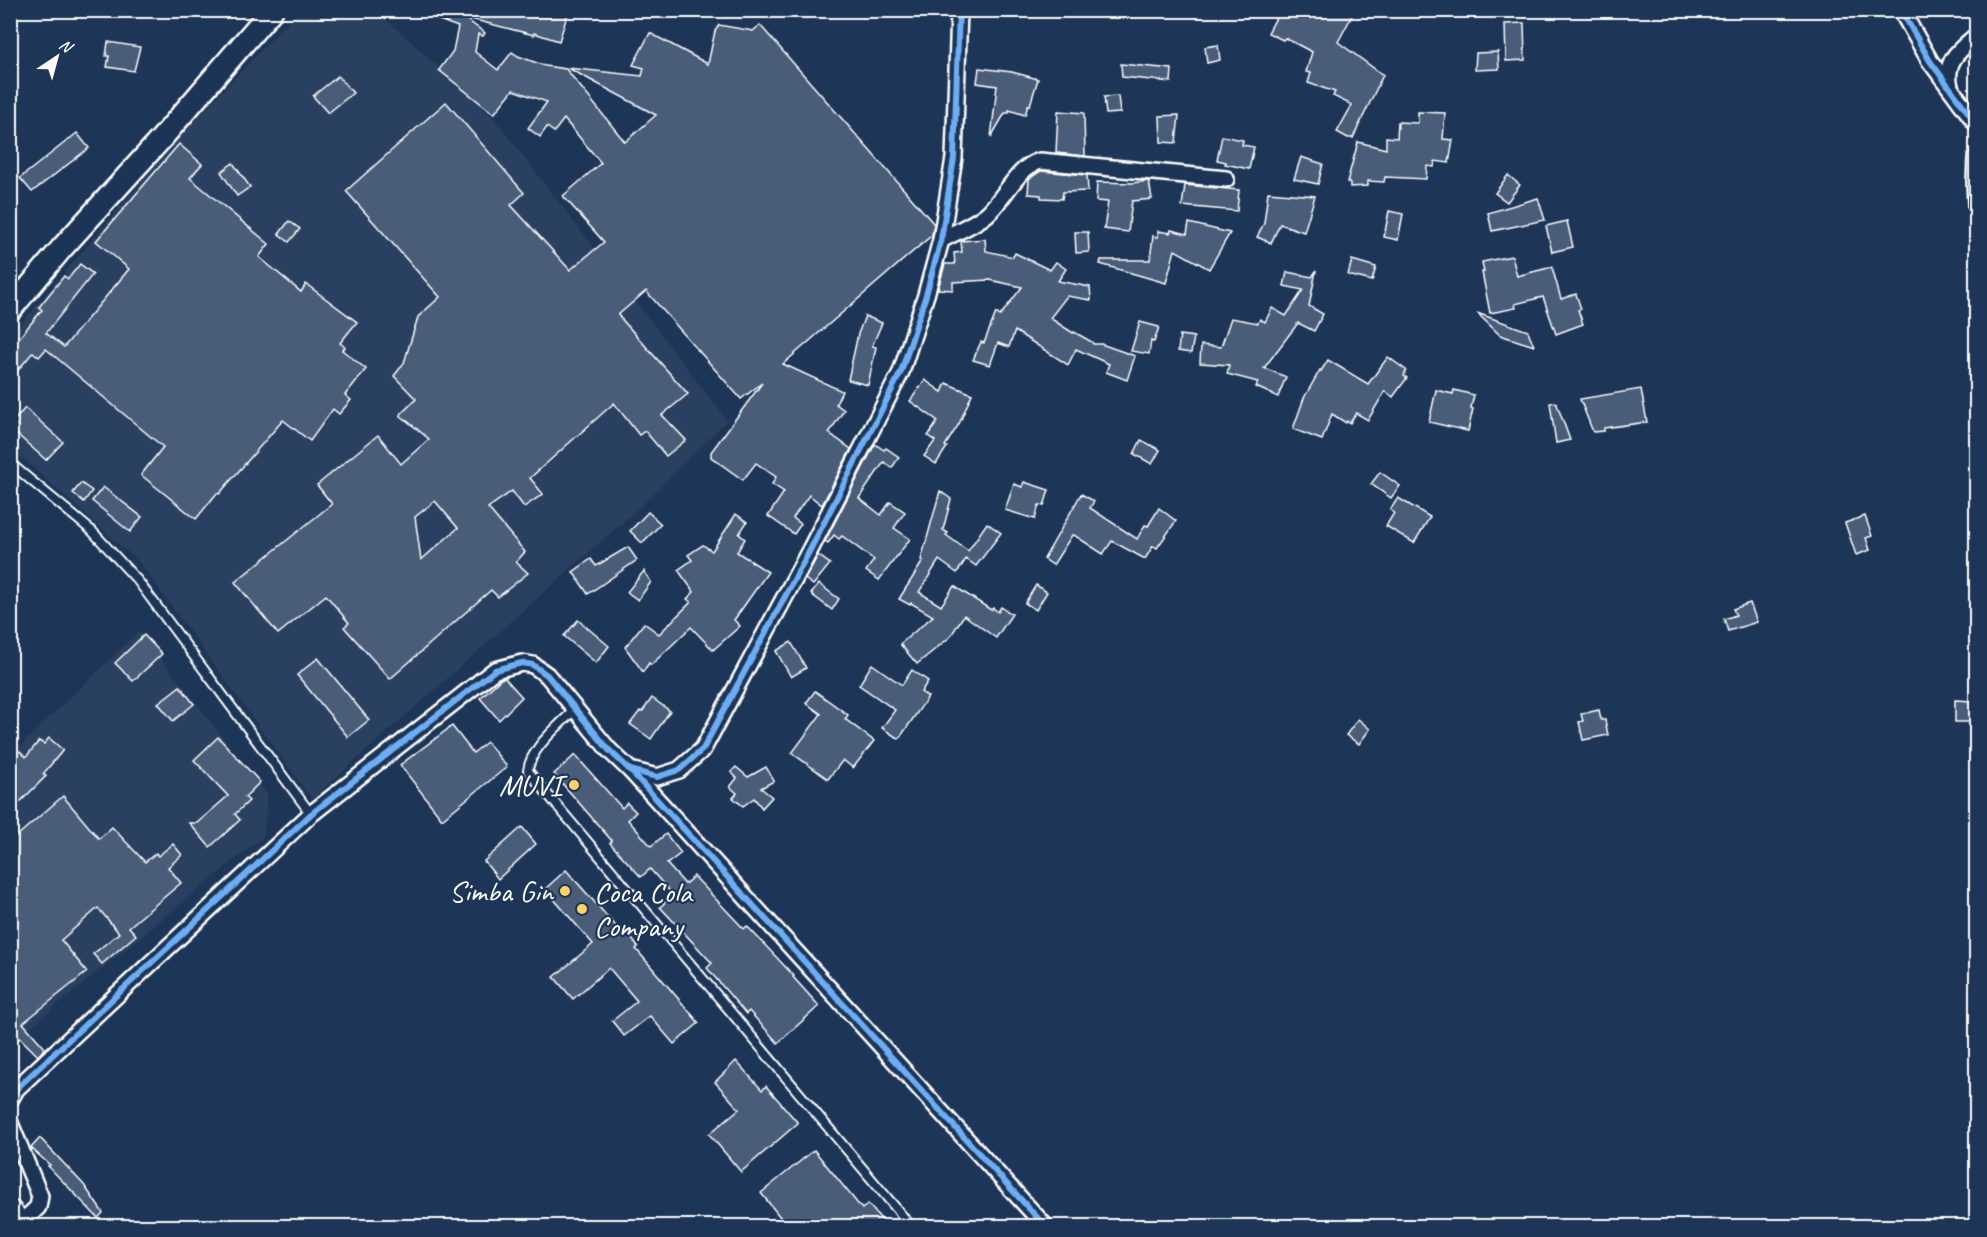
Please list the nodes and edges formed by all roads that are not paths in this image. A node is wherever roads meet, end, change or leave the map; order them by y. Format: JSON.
{"nodes":[{"id":1,"x":272,"y":10,"type":"edge"},
{"id":2,"x":959,"y":10,"type":"edge"},
{"id":3,"x":1901,"y":10,"type":"edge"},
{"id":4,"x":1977,"y":36,"type":"edge"},
{"id":5,"x":1950,"y":87,"type":"junction"},
{"id":6,"x":1977,"y":123,"type":"edge"},
{"id":7,"x":1977,"y":158,"type":"edge"},
{"id":8,"x":1226,"y":179,"type":"dead end"},
{"id":9,"x":1977,"y":205,"type":"edge"},
{"id":10,"x":941,"y":240,"type":"junction"},
{"id":11,"x":10,"y":310,"type":"edge"},
{"id":12,"x":10,"y":463,"type":"edge"},
{"id":13,"x":576,"y":708,"type":"junction"},
{"id":14,"x":630,"y":770,"type":"junction"},
{"id":15,"x":311,"y":814,"type":"junction"},
{"id":16,"x":10,"y":1100,"type":"edge"},
{"id":17,"x":10,"y":1123,"type":"edge"},
{"id":18,"x":17,"y":1222,"type":"edge"},
{"id":19,"x":911,"y":1227,"type":"edge"},
{"id":20,"x":1045,"y":1227,"type":"edge"}],
"edges":[{"from":1,"to":11,"type":"main road"},
{"from":2,"to":10,"type":"street"},
{"from":3,"to":5,"type":"street"},
{"from":4,"to":5,"type":"street"},
{"from":5,"to":6,"type":"street"},
{"from":7,"to":9,"type":"street"},
{"from":8,"to":10,"type":"street"},
{"from":10,"to":14,"type":"street"},
{"from":12,"to":15,"type":"lane"},
{"from":13,"to":14,"type":"street"},
{"from":13,"to":15,"type":"street"},
{"from":13,"to":19,"type":"lane"},
{"from":14,"to":20,"type":"street"},
{"from":15,"to":16,"type":"street"},
{"from":17,"to":18,"type":"street"}]}
